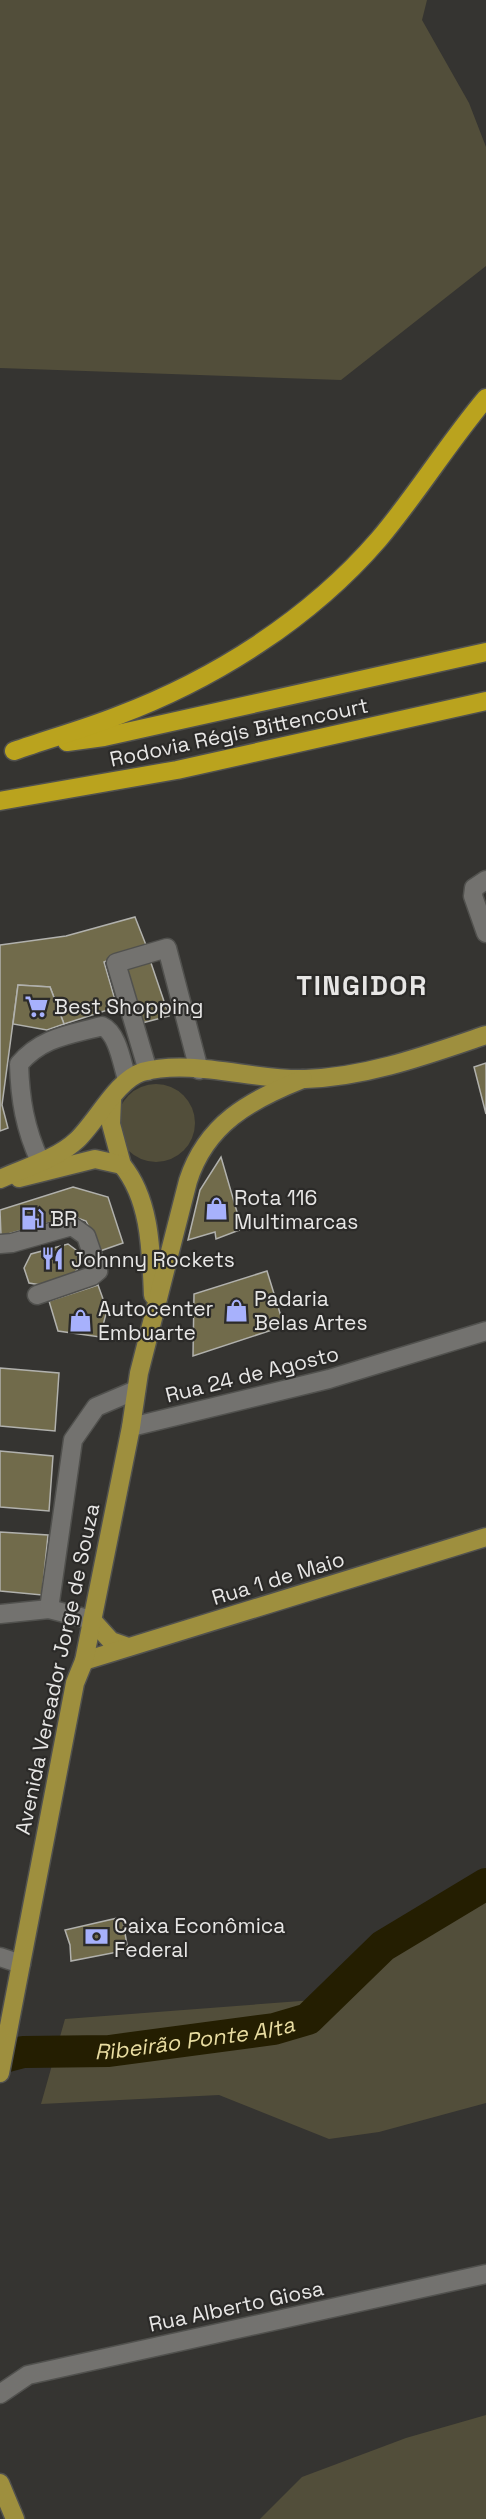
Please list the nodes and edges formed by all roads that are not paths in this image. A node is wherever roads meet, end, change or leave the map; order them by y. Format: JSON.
{"nodes":[{"id":1,"x":486,"y":398,"type":"edge"},
{"id":2,"x":486,"y":652,"type":"edge"},
{"id":3,"x":486,"y":701,"type":"edge"},
{"id":4,"x":7,"y":751,"type":"edge"},
{"id":5,"x":0,"y":801,"type":"edge"},
{"id":6,"x":486,"y":880,"type":"edge"},
{"id":7,"x":486,"y":933,"type":"edge"},
{"id":8,"x":486,"y":1035,"type":"edge"},
{"id":9,"x":199,"y":1070,"type":"junction"},
{"id":10,"x":148,"y":1071,"type":"junction"},
{"id":11,"x":127,"y":1079,"type":"junction"},
{"id":12,"x":303,"y":1079,"type":"junction"},
{"id":13,"x":112,"y":1100,"type":"junction"},
{"id":14,"x":40,"y":1161,"type":"junction"},
{"id":15,"x":122,"y":1165,"type":"junction"},
{"id":16,"x":0,"y":1180,"type":"edge"},
{"id":17,"x":0,"y":1244,"type":"edge"},
{"id":18,"x":37,"y":1295,"type":"dead end"},
{"id":19,"x":154,"y":1310,"type":"junction"},
{"id":20,"x":486,"y":1331,"type":"edge"},
{"id":21,"x":136,"y":1390,"type":"junction"},
{"id":22,"x":131,"y":1427,"type":"junction"},
{"id":23,"x":486,"y":1537,"type":"edge"},
{"id":24,"x":49,"y":1609,"type":"junction"},
{"id":25,"x":0,"y":1614,"type":"edge"},
{"id":26,"x":92,"y":1620,"type":"junction"},
{"id":27,"x":128,"y":1647,"type":"junction"},
{"id":28,"x":84,"y":1661,"type":"junction"},
{"id":29,"x":0,"y":1957,"type":"edge"},
{"id":30,"x":21,"y":1964,"type":"junction"},
{"id":31,"x":0,"y":2073,"type":"edge"},
{"id":32,"x":486,"y":2274,"type":"edge"},
{"id":33,"x":0,"y":2394,"type":"edge"},
{"id":34,"x":0,"y":2483,"type":"edge"},
{"id":35,"x":15,"y":2519,"type":"edge"}],
"edges":[{"from":1,"to":4,"type":"highway"},
{"from":2,"to":4,"type":"highway","name":"Rodovia Régis Bittencourt"},
{"from":3,"to":5,"type":"highway","name":"Rodovia Régis Bittencourt"},
{"from":6,"to":7,"type":"street"},
{"from":8,"to":12,"type":"main road"},
{"from":9,"to":10,"type":"main road"},
{"from":9,"to":10,"type":"street"},
{"from":9,"to":12,"type":"main road"},
{"from":10,"to":11,"type":"main road"},
{"from":11,"to":13,"type":"main road"},
{"from":11,"to":14,"type":"street"},
{"from":12,"to":19,"type":"main road","name":"Avenida Vereador Jorge de Souza"},
{"from":13,"to":14,"type":"main road"},
{"from":13,"to":15,"type":"main road","name":"Avenida Vereador Jorge de Souza"},
{"from":14,"to":16,"type":"main road"},
{"from":15,"to":16,"type":"main road"},
{"from":15,"to":19,"type":"main road","name":"Avenida Vereador Jorge de Souza"},
{"from":17,"to":18,"type":"street"},
{"from":19,"to":21,"type":"main road","name":"Avenida Vereador Jorge de Souza"},
{"from":20,"to":22,"type":"street","name":"Rua 24 de Agosto"},
{"from":21,"to":22,"type":"main road","name":"Avenida Vereador Jorge de Souza"},
{"from":21,"to":24,"type":"street"},
{"from":22,"to":26,"type":"main road","name":"Avenida Vereador Jorge de Souza"},
{"from":23,"to":27,"type":"main road","name":"Rua 1 de Maio"},
{"from":24,"to":25,"type":"street"},
{"from":24,"to":26,"type":"street"},
{"from":26,"to":27,"type":"main road"},
{"from":26,"to":28,"type":"main road","name":"Avenida Vereador Jorge de Souza"},
{"from":27,"to":28,"type":"main road","name":"Rua 1 de Maio"},
{"from":28,"to":30,"type":"main road","name":"Avenida Vereador Jorge de Souza"},
{"from":29,"to":30,"type":"street"},
{"from":30,"to":31,"type":"main road","name":"Avenida Vereador Jorge de Souza"},
{"from":32,"to":33,"type":"street","name":"Rua Alberto Giosa"},
{"from":34,"to":35,"type":"main road"}]}
